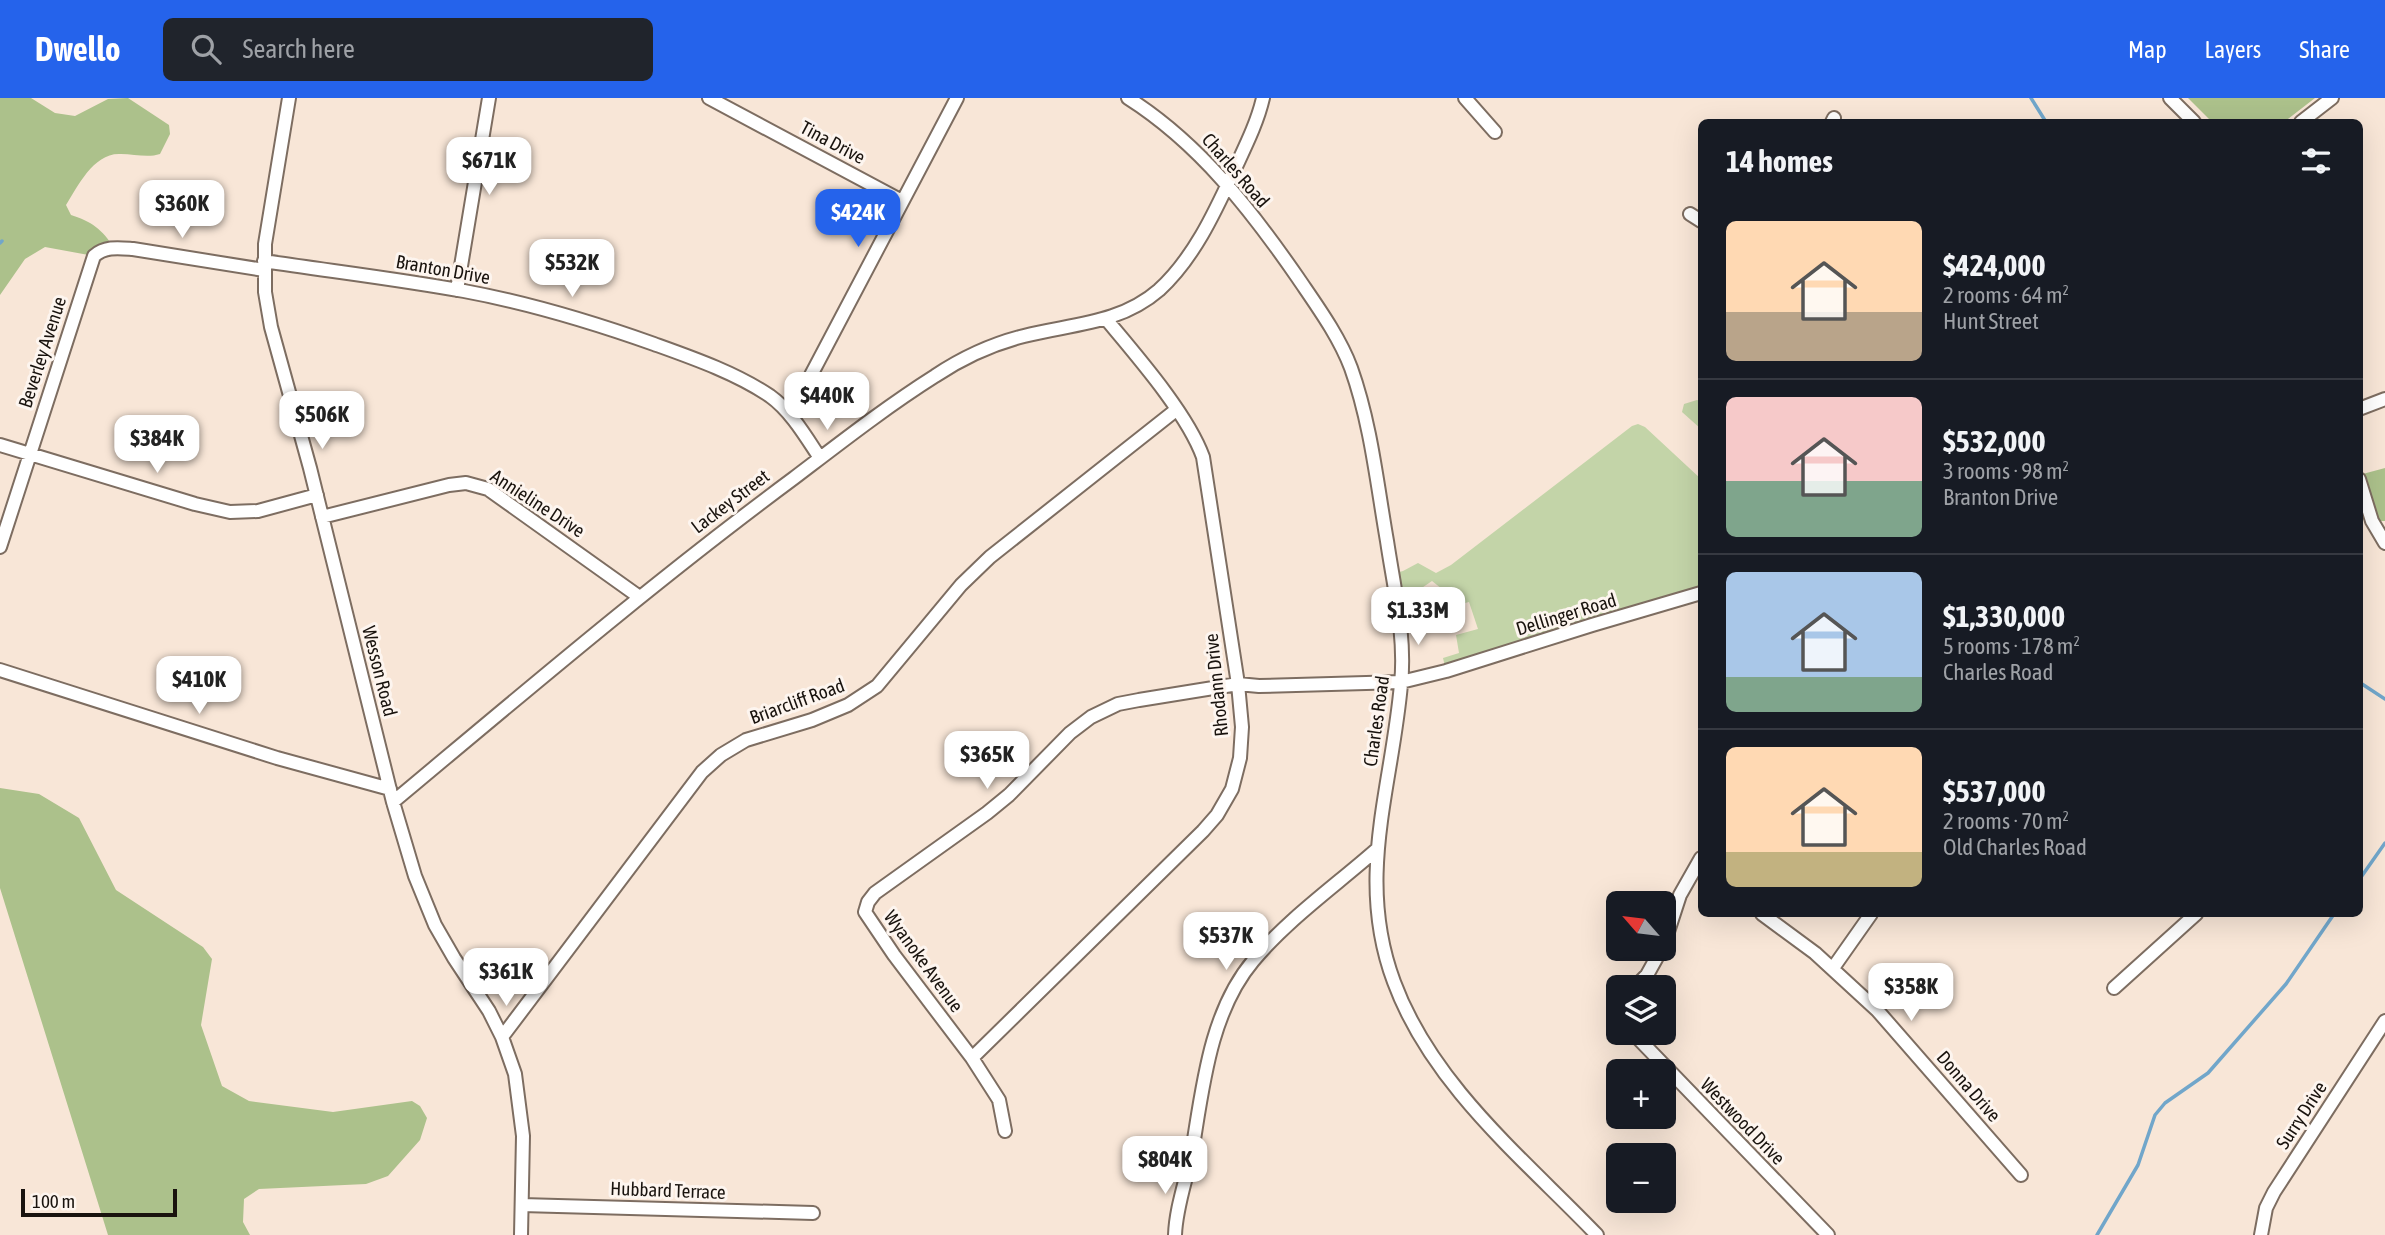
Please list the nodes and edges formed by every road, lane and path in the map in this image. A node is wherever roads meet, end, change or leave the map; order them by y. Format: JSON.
{"nodes":[{"id":1,"x":289,"y":98,"type":"edge"},
{"id":2,"x":489,"y":98,"type":"edge"},
{"id":3,"x":709,"y":98,"type":"edge"},
{"id":4,"x":957,"y":98,"type":"edge"},
{"id":5,"x":1128,"y":98,"type":"edge"},
{"id":6,"x":1263,"y":98,"type":"edge"},
{"id":7,"x":1465,"y":98,"type":"edge"},
{"id":8,"x":2170,"y":98,"type":"edge"},
{"id":9,"x":2332,"y":98,"type":"edge"},
{"id":10,"x":2191,"y":119,"type":"edge"},
{"id":11,"x":2305,"y":119,"type":"edge"},
{"id":12,"x":1495,"y":132,"type":"dead end"},
{"id":13,"x":1227,"y":185,"type":"junction"},
{"id":14,"x":902,"y":201,"type":"junction"},
{"id":15,"x":100,"y":251,"type":"joint"},
{"id":16,"x":264,"y":266,"type":"junction"},
{"id":17,"x":457,"y":290,"type":"junction"},
{"id":18,"x":1106,"y":319,"type":"junction"},
{"id":19,"x":2385,"y":399,"type":"edge"},
{"id":20,"x":2363,"y":407,"type":"edge"},
{"id":21,"x":1176,"y":410,"type":"junction"},
{"id":22,"x":790,"y":415,"type":"junction"},
{"id":23,"x":0,"y":445,"type":"edge"},
{"id":24,"x":30,"y":454,"type":"junction"},
{"id":25,"x":820,"y":458,"type":"junction"},
{"id":26,"x":2363,"y":492,"type":"edge"},
{"id":27,"x":317,"y":495,"type":"junction"},
{"id":28,"x":322,"y":517,"type":"junction"},
{"id":29,"x":2385,"y":543,"type":"edge"},
{"id":30,"x":0,"y":547,"type":"edge"},
{"id":31,"x":1698,"y":594,"type":"edge"},
{"id":32,"x":639,"y":596,"type":"junction"},
{"id":33,"x":0,"y":670,"type":"edge"},
{"id":34,"x":1401,"y":682,"type":"junction"},
{"id":35,"x":1238,"y":684,"type":"junction"},
{"id":36,"x":392,"y":795,"type":"junction"},
{"id":37,"x":1376,"y":850,"type":"junction"},
{"id":38,"x":1697,"y":874,"type":"edge"},
{"id":39,"x":1676,"y":906,"type":"edge"},
{"id":40,"x":1766,"y":917,"type":"edge"},
{"id":41,"x":1869,"y":917,"type":"edge"},
{"id":42,"x":2193,"y":917,"type":"edge"},
{"id":43,"x":1833,"y":968,"type":"junction"},
{"id":44,"x":2114,"y":988,"type":"dead end"},
{"id":45,"x":2385,"y":1021,"type":"edge"},
{"id":46,"x":502,"y":1037,"type":"junction"},
{"id":47,"x":1645,"y":1045,"type":"edge"},
{"id":48,"x":972,"y":1058,"type":"junction"},
{"id":49,"x":1005,"y":1130,"type":"dead end"},
{"id":50,"x":2021,"y":1175,"type":"dead end"},
{"id":51,"x":522,"y":1205,"type":"junction"},
{"id":52,"x":813,"y":1213,"type":"dead end"},
{"id":53,"x":521,"y":1235,"type":"edge"},
{"id":54,"x":1175,"y":1235,"type":"edge"},
{"id":55,"x":1597,"y":1235,"type":"edge"},
{"id":56,"x":1828,"y":1235,"type":"edge"},
{"id":57,"x":2261,"y":1235,"type":"edge"}],
"edges":[{"from":1,"to":16,"type":"street","name":"Wesson Road"},
{"from":2,"to":17,"type":"street"},
{"from":3,"to":14,"type":"street","name":"Tina Drive"},
{"from":4,"to":14,"type":"street"},
{"from":5,"to":13,"type":"street","name":"Charles Road"},
{"from":6,"to":13,"type":"street","name":"Lackey Street"},
{"from":7,"to":12,"type":"street"},
{"from":8,"to":10,"type":"street"},
{"from":9,"to":11,"type":"street"},
{"from":13,"to":18,"type":"street","name":"Lackey Street"},
{"from":13,"to":34,"type":"street","name":"Charles Road"},
{"from":14,"to":22,"type":"street"},
{"from":15,"to":16,"type":"street","name":"Branton Drive"},
{"from":15,"to":24,"type":"street","name":"Beverley Avenue"},
{"from":16,"to":17,"type":"street","name":"Branton Drive"},
{"from":16,"to":27,"type":"street","name":"Wesson Road"},
{"from":17,"to":22,"type":"street","name":"Branton Drive"},
{"from":18,"to":21,"type":"street","name":"Rhodann Drive"},
{"from":18,"to":25,"type":"street","name":"Lackey Street"},
{"from":19,"to":20,"type":"street"},
{"from":21,"to":35,"type":"street","name":"Rhodann Drive"},
{"from":21,"to":46,"type":"street","name":"Briarcliff Road"},
{"from":22,"to":25,"type":"street","name":"Branton Drive"},
{"from":23,"to":24,"type":"street"},
{"from":24,"to":27,"type":"street"},
{"from":24,"to":30,"type":"street","name":"Beverley Avenue"},
{"from":25,"to":32,"type":"street","name":"Lackey Street"},
{"from":26,"to":29,"type":"street"},
{"from":27,"to":28,"type":"street","name":"Wesson Road"},
{"from":28,"to":32,"type":"street","name":"Annieline Drive"},
{"from":28,"to":36,"type":"street","name":"Wesson Road"},
{"from":31,"to":34,"type":"street","name":"Dellinger Road"},
{"from":32,"to":36,"type":"street","name":"Lackey Street"},
{"from":33,"to":36,"type":"street"},
{"from":34,"to":35,"type":"street","name":"Wyanoke Avenue"},
{"from":34,"to":37,"type":"street","name":"Charles Road"},
{"from":35,"to":48,"type":"street","name":"Rhodann Drive"},
{"from":35,"to":48,"type":"street","name":"Wyanoke Avenue"},
{"from":36,"to":46,"type":"street","name":"Wesson Road"},
{"from":37,"to":54,"type":"street"},
{"from":37,"to":55,"type":"street","name":"Charles Road"},
{"from":38,"to":39,"type":"street"},
{"from":40,"to":43,"type":"street","name":"Donna Drive"},
{"from":41,"to":43,"type":"street"},
{"from":42,"to":44,"type":"street"},
{"from":43,"to":50,"type":"street","name":"Donna Drive"},
{"from":45,"to":57,"type":"street","name":"Surry Drive"},
{"from":46,"to":51,"type":"street","name":"Wesson Road"},
{"from":47,"to":56,"type":"street","name":"Westwood Drive"},
{"from":48,"to":49,"type":"street","name":"Wyanoke Avenue"},
{"from":51,"to":52,"type":"street","name":"Hubbard Terrace"},
{"from":51,"to":53,"type":"street","name":"Wesson Road"}]}
